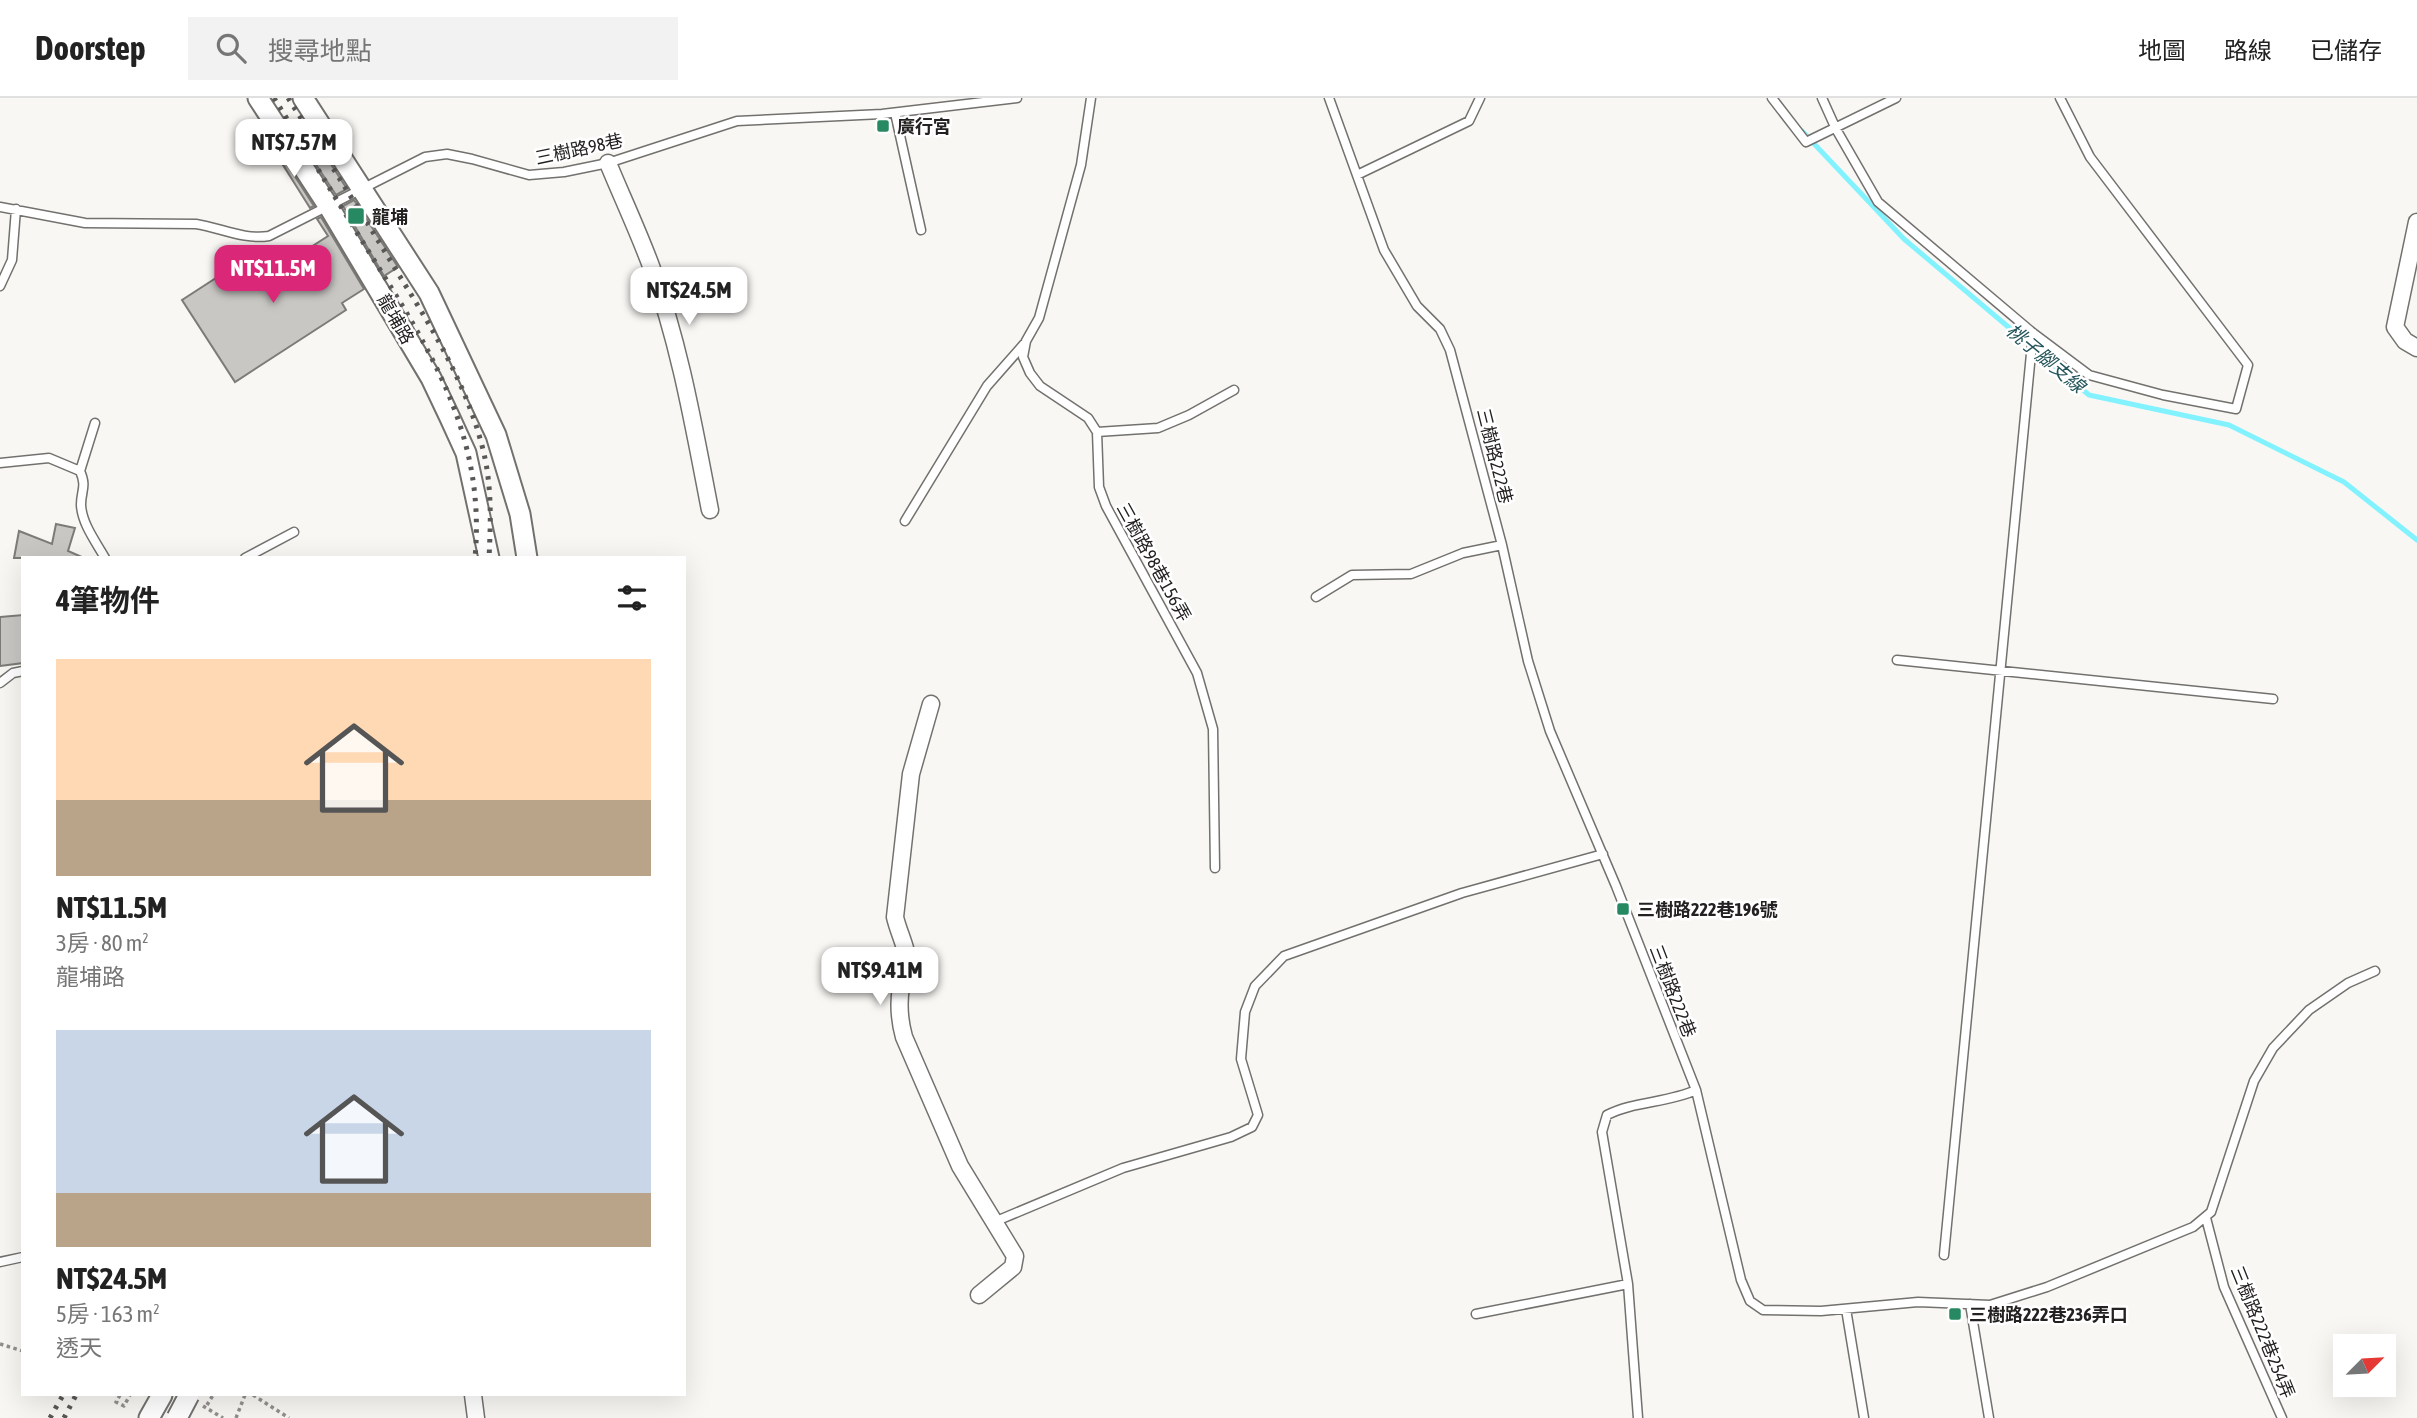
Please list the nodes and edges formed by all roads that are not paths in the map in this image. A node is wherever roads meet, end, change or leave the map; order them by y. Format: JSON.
{"nodes":[{"id":1,"x":258,"y":98,"type":"edge"},
{"id":2,"x":303,"y":98,"type":"edge"},
{"id":3,"x":1017,"y":98,"type":"edge"},
{"id":4,"x":1091,"y":98,"type":"edge"},
{"id":5,"x":1329,"y":98,"type":"edge"},
{"id":6,"x":1480,"y":98,"type":"edge"},
{"id":7,"x":1772,"y":98,"type":"edge"},
{"id":8,"x":1822,"y":98,"type":"edge"},
{"id":9,"x":1896,"y":98,"type":"edge"},
{"id":10,"x":2060,"y":98,"type":"edge"},
{"id":11,"x":895,"y":113,"type":"junction"},
{"id":12,"x":1836,"y":129,"type":"junction"},
{"id":13,"x":608,"y":163,"type":"junction"},
{"id":14,"x":1357,"y":176,"type":"junction"},
{"id":15,"x":361,"y":190,"type":"junction"},
{"id":16,"x":0,"y":207,"type":"edge"},
{"id":17,"x":329,"y":207,"type":"junction"},
{"id":18,"x":16,"y":209,"type":"junction"},
{"id":19,"x":2417,"y":222,"type":"edge"},
{"id":20,"x":921,"y":230,"type":"dead end"},
{"id":21,"x":0,"y":286,"type":"edge"},
{"id":22,"x":2033,"y":333,"type":"junction"},
{"id":23,"x":1026,"y":341,"type":"junction"},
{"id":24,"x":2417,"y":348,"type":"edge"},
{"id":25,"x":1234,"y":390,"type":"dead end"},
{"id":26,"x":95,"y":423,"type":"dead end"},
{"id":27,"x":1097,"y":432,"type":"junction"},
{"id":28,"x":0,"y":463,"type":"edge"},
{"id":29,"x":80,"y":471,"type":"junction"},
{"id":30,"x":710,"y":510,"type":"dead end"},
{"id":31,"x":905,"y":521,"type":"dead end"},
{"id":32,"x":294,"y":531,"type":"dead end"},
{"id":33,"x":1502,"y":545,"type":"junction"},
{"id":34,"x":104,"y":556,"type":"edge"},
{"id":35,"x":249,"y":556,"type":"edge"},
{"id":36,"x":489,"y":556,"type":"edge"},
{"id":37,"x":527,"y":556,"type":"edge"},
{"id":38,"x":1316,"y":597,"type":"dead end"},
{"id":39,"x":1897,"y":660,"type":"dead end"},
{"id":40,"x":2000,"y":670,"type":"junction"},
{"id":41,"x":21,"y":671,"type":"edge"},
{"id":42,"x":0,"y":683,"type":"edge"},
{"id":43,"x":2273,"y":699,"type":"dead end"},
{"id":44,"x":931,"y":704,"type":"dead end"},
{"id":45,"x":1603,"y":854,"type":"junction"},
{"id":46,"x":1214,"y":868,"type":"dead end"},
{"id":47,"x":2375,"y":971,"type":"dead end"},
{"id":48,"x":1696,"y":1090,"type":"junction"},
{"id":49,"x":2206,"y":1218,"type":"junction"},
{"id":50,"x":994,"y":1222,"type":"junction"},
{"id":51,"x":1944,"y":1255,"type":"dead end"},
{"id":52,"x":21,"y":1257,"type":"edge"},
{"id":53,"x":0,"y":1262,"type":"edge"},
{"id":54,"x":1628,"y":1284,"type":"junction"},
{"id":55,"x":979,"y":1295,"type":"dead end"},
{"id":56,"x":1970,"y":1304,"type":"junction"},
{"id":57,"x":1846,"y":1309,"type":"junction"},
{"id":58,"x":1476,"y":1314,"type":"dead end"},
{"id":59,"x":161,"y":1396,"type":"edge"},
{"id":60,"x":188,"y":1396,"type":"edge"},
{"id":61,"x":473,"y":1396,"type":"edge"},
{"id":62,"x":149,"y":1418,"type":"edge"},
{"id":63,"x":177,"y":1418,"type":"edge"},
{"id":64,"x":476,"y":1418,"type":"edge"},
{"id":65,"x":1637,"y":1418,"type":"edge"},
{"id":66,"x":1864,"y":1418,"type":"edge"},
{"id":67,"x":1989,"y":1418,"type":"edge"},
{"id":68,"x":2282,"y":1418,"type":"edge"}],
"edges":[{"from":1,"to":17,"type":"street","name":"龍埔路"},
{"from":2,"to":15,"type":"street"},
{"from":3,"to":11,"type":"lane","name":"三樹路98巷"},
{"from":4,"to":23,"type":"lane"},
{"from":5,"to":14,"type":"lane","name":"三樹路222巷"},
{"from":6,"to":14,"type":"lane"},
{"from":7,"to":12,"type":"lane"},
{"from":8,"to":12,"type":"lane"},
{"from":9,"to":12,"type":"lane"},
{"from":10,"to":22,"type":"lane"},
{"from":11,"to":13,"type":"lane","name":"三樹路98巷"},
{"from":11,"to":20,"type":"lane"},
{"from":12,"to":22,"type":"lane"},
{"from":13,"to":15,"type":"lane","name":"三樹路98巷"},
{"from":13,"to":30,"type":"street"},
{"from":14,"to":33,"type":"lane","name":"三樹路222巷"},
{"from":15,"to":17,"type":"lane","name":"三樹路98巷"},
{"from":15,"to":37,"type":"street"},
{"from":16,"to":18,"type":"lane","name":"三樹路98巷"},
{"from":17,"to":18,"type":"lane","name":"三樹路98巷"},
{"from":17,"to":36,"type":"street","name":"龍埔路"},
{"from":18,"to":21,"type":"lane"},
{"from":19,"to":24,"type":"street"},
{"from":22,"to":40,"type":"lane"},
{"from":23,"to":27,"type":"lane"},
{"from":23,"to":31,"type":"lane"},
{"from":25,"to":27,"type":"lane"},
{"from":26,"to":29,"type":"lane"},
{"from":27,"to":46,"type":"lane","name":"三樹路98巷156弄"},
{"from":28,"to":29,"type":"lane"},
{"from":29,"to":34,"type":"lane"},
{"from":32,"to":35,"type":"lane"},
{"from":33,"to":38,"type":"lane"},
{"from":33,"to":45,"type":"lane","name":"三樹路222巷"},
{"from":39,"to":40,"type":"lane"},
{"from":40,"to":43,"type":"lane"},
{"from":40,"to":51,"type":"lane"},
{"from":41,"to":42,"type":"lane"},
{"from":44,"to":50,"type":"street"},
{"from":45,"to":48,"type":"lane","name":"三樹路222巷"},
{"from":45,"to":50,"type":"lane"},
{"from":47,"to":49,"type":"lane"},
{"from":48,"to":54,"type":"lane"},
{"from":48,"to":57,"type":"lane","name":"三樹路222巷"},
{"from":49,"to":56,"type":"lane","name":"三樹路222巷"},
{"from":49,"to":68,"type":"lane","name":"三樹路222巷254弄"},
{"from":50,"to":55,"type":"street"},
{"from":52,"to":53,"type":"lane"},
{"from":54,"to":58,"type":"lane"},
{"from":54,"to":65,"type":"lane"},
{"from":56,"to":57,"type":"lane","name":"三樹路222巷"},
{"from":56,"to":67,"type":"lane"},
{"from":57,"to":66,"type":"lane"},
{"from":59,"to":62,"type":"street"},
{"from":60,"to":63,"type":"street","bridge":true},
{"from":61,"to":64,"type":"street"}]}
